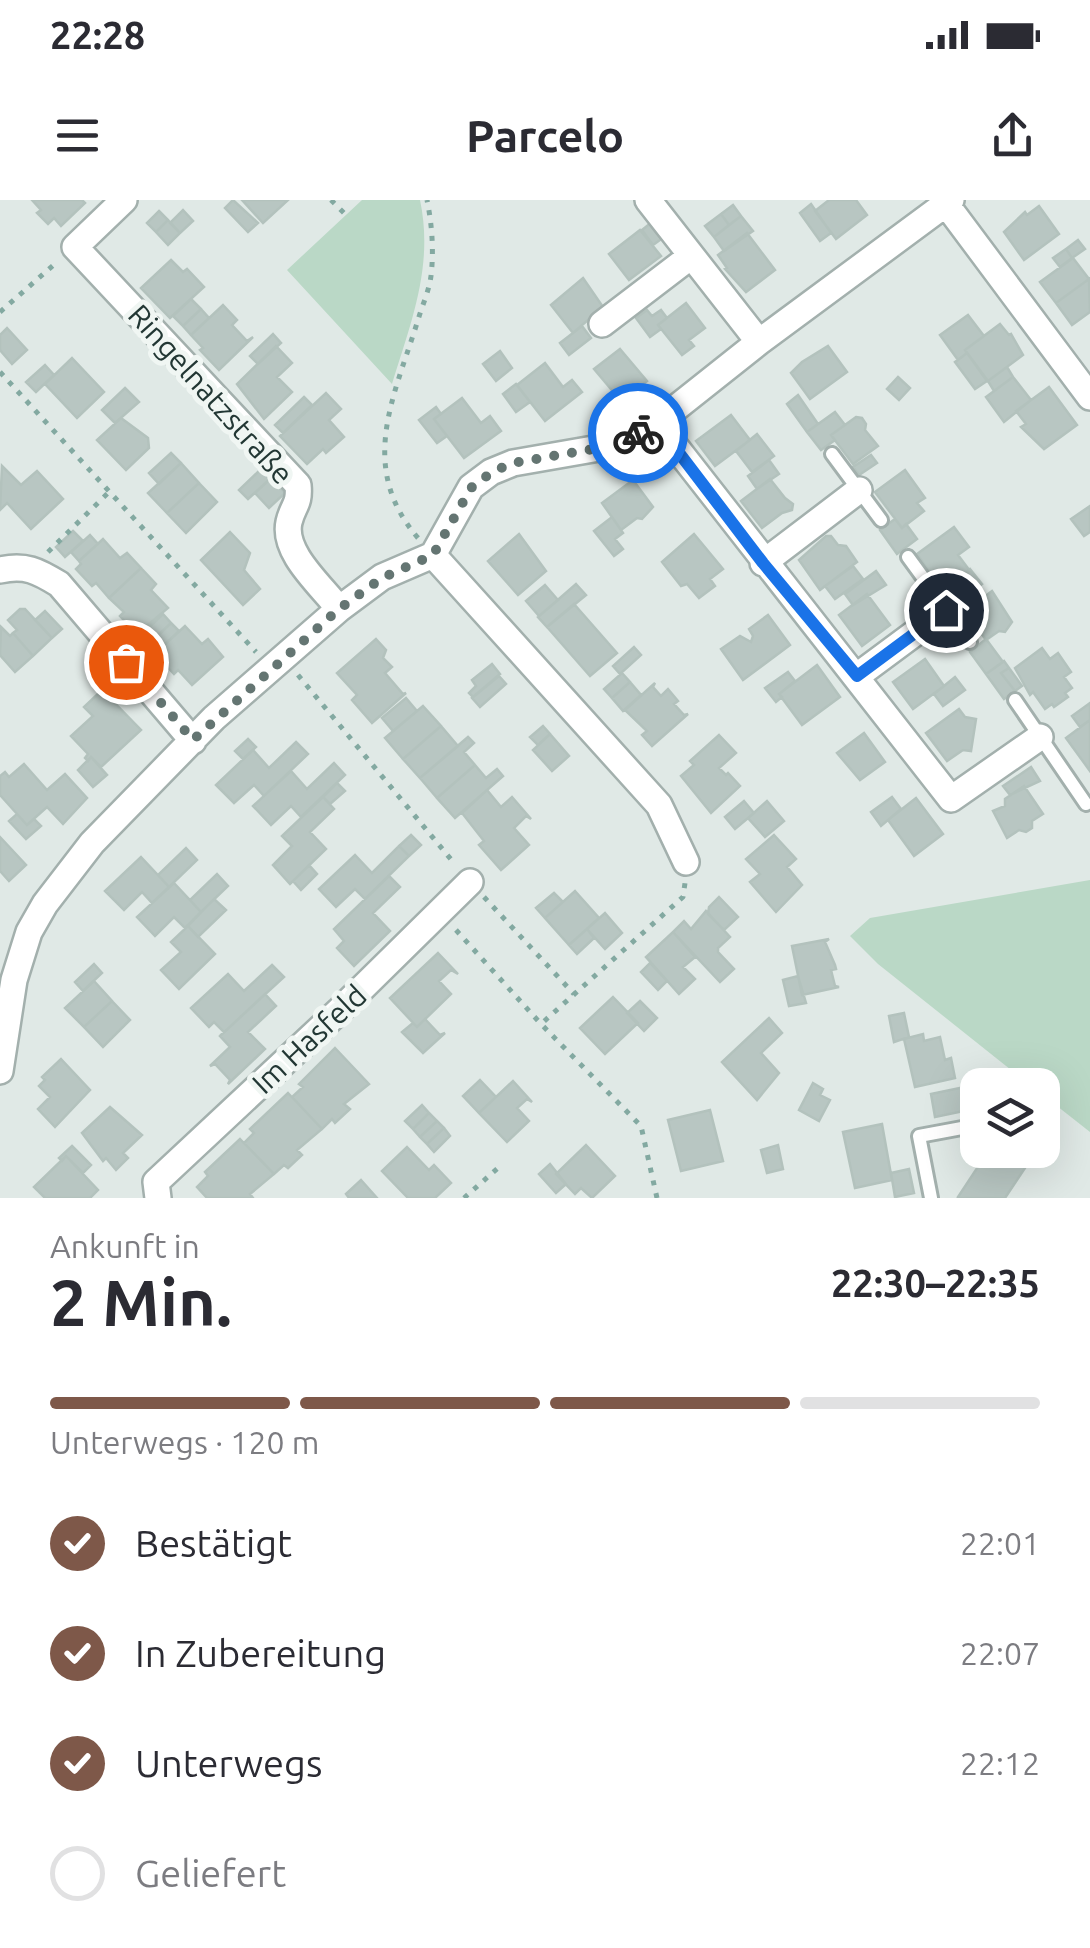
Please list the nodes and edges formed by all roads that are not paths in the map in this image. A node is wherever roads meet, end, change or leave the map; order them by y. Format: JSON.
{"nodes":[{"id":1,"x":124,"y":200,"type":"edge"},
{"id":2,"x":648,"y":200,"type":"edge"},
{"id":3,"x":949,"y":202,"type":"edge"},
{"id":4,"x":691,"y":256,"type":"junction"},
{"id":5,"x":602,"y":324,"type":"dead end"},
{"id":6,"x":759,"y":342,"type":"junction"},
{"id":7,"x":1090,"y":396,"type":"edge"},
{"id":8,"x":657,"y":424,"type":"junction"},
{"id":9,"x":832,"y":454,"type":"dead end"},
{"id":10,"x":859,"y":490,"type":"junction"},
{"id":11,"x":880,"y":520,"type":"dead end"},
{"id":12,"x":433,"y":555,"type":"junction"},
{"id":13,"x":908,"y":557,"type":"dead end"},
{"id":14,"x":763,"y":563,"type":"junction"},
{"id":15,"x":0,"y":570,"type":"edge"},
{"id":16,"x":339,"y":609,"type":"junction"},
{"id":17,"x":946,"y":610,"type":"junction"},
{"id":18,"x":970,"y":642,"type":"dead end"},
{"id":19,"x":857,"y":676,"type":"junction"},
{"id":20,"x":1015,"y":700,"type":"dead end"},
{"id":21,"x":1040,"y":736,"type":"junction"},
{"id":22,"x":193,"y":740,"type":"junction"},
{"id":23,"x":1086,"y":804,"type":"dead end"},
{"id":24,"x":686,"y":862,"type":"road end"},
{"id":25,"x":470,"y":882,"type":"road end"},
{"id":26,"x":7,"y":978,"type":"edge"},
{"id":27,"x":0,"y":1071,"type":"edge"},
{"id":28,"x":960,"y":1128,"type":"edge"},
{"id":29,"x":158,"y":1198,"type":"edge"},
{"id":30,"x":932,"y":1198,"type":"edge"}],
"edges":[{"from":1,"to":16,"type":"street","name":"Ringelnatzstraße"},
{"from":2,"to":4,"type":"street"},
{"from":3,"to":6,"type":"street"},
{"from":3,"to":7,"type":"street"},
{"from":4,"to":5,"type":"street"},
{"from":4,"to":6,"type":"street"},
{"from":6,"to":8,"type":"street"},
{"from":8,"to":12,"type":"street"},
{"from":8,"to":14,"type":"street"},
{"from":9,"to":10,"type":"lane"},
{"from":10,"to":11,"type":"lane"},
{"from":10,"to":14,"type":"street"},
{"from":12,"to":16,"type":"street"},
{"from":12,"to":24,"type":"street"},
{"from":13,"to":17,"type":"lane"},
{"from":14,"to":19,"type":"street"},
{"from":15,"to":22,"type":"street"},
{"from":16,"to":22,"type":"street"},
{"from":17,"to":18,"type":"lane"},
{"from":17,"to":19,"type":"street"},
{"from":19,"to":21,"type":"street"},
{"from":20,"to":21,"type":"lane"},
{"from":21,"to":23,"type":"lane"},
{"from":22,"to":26,"type":"street"},
{"from":25,"to":29,"type":"street","name":"Im Hasfeld"},
{"from":26,"to":27,"type":"street"},
{"from":28,"to":30,"type":"lane"}]}
